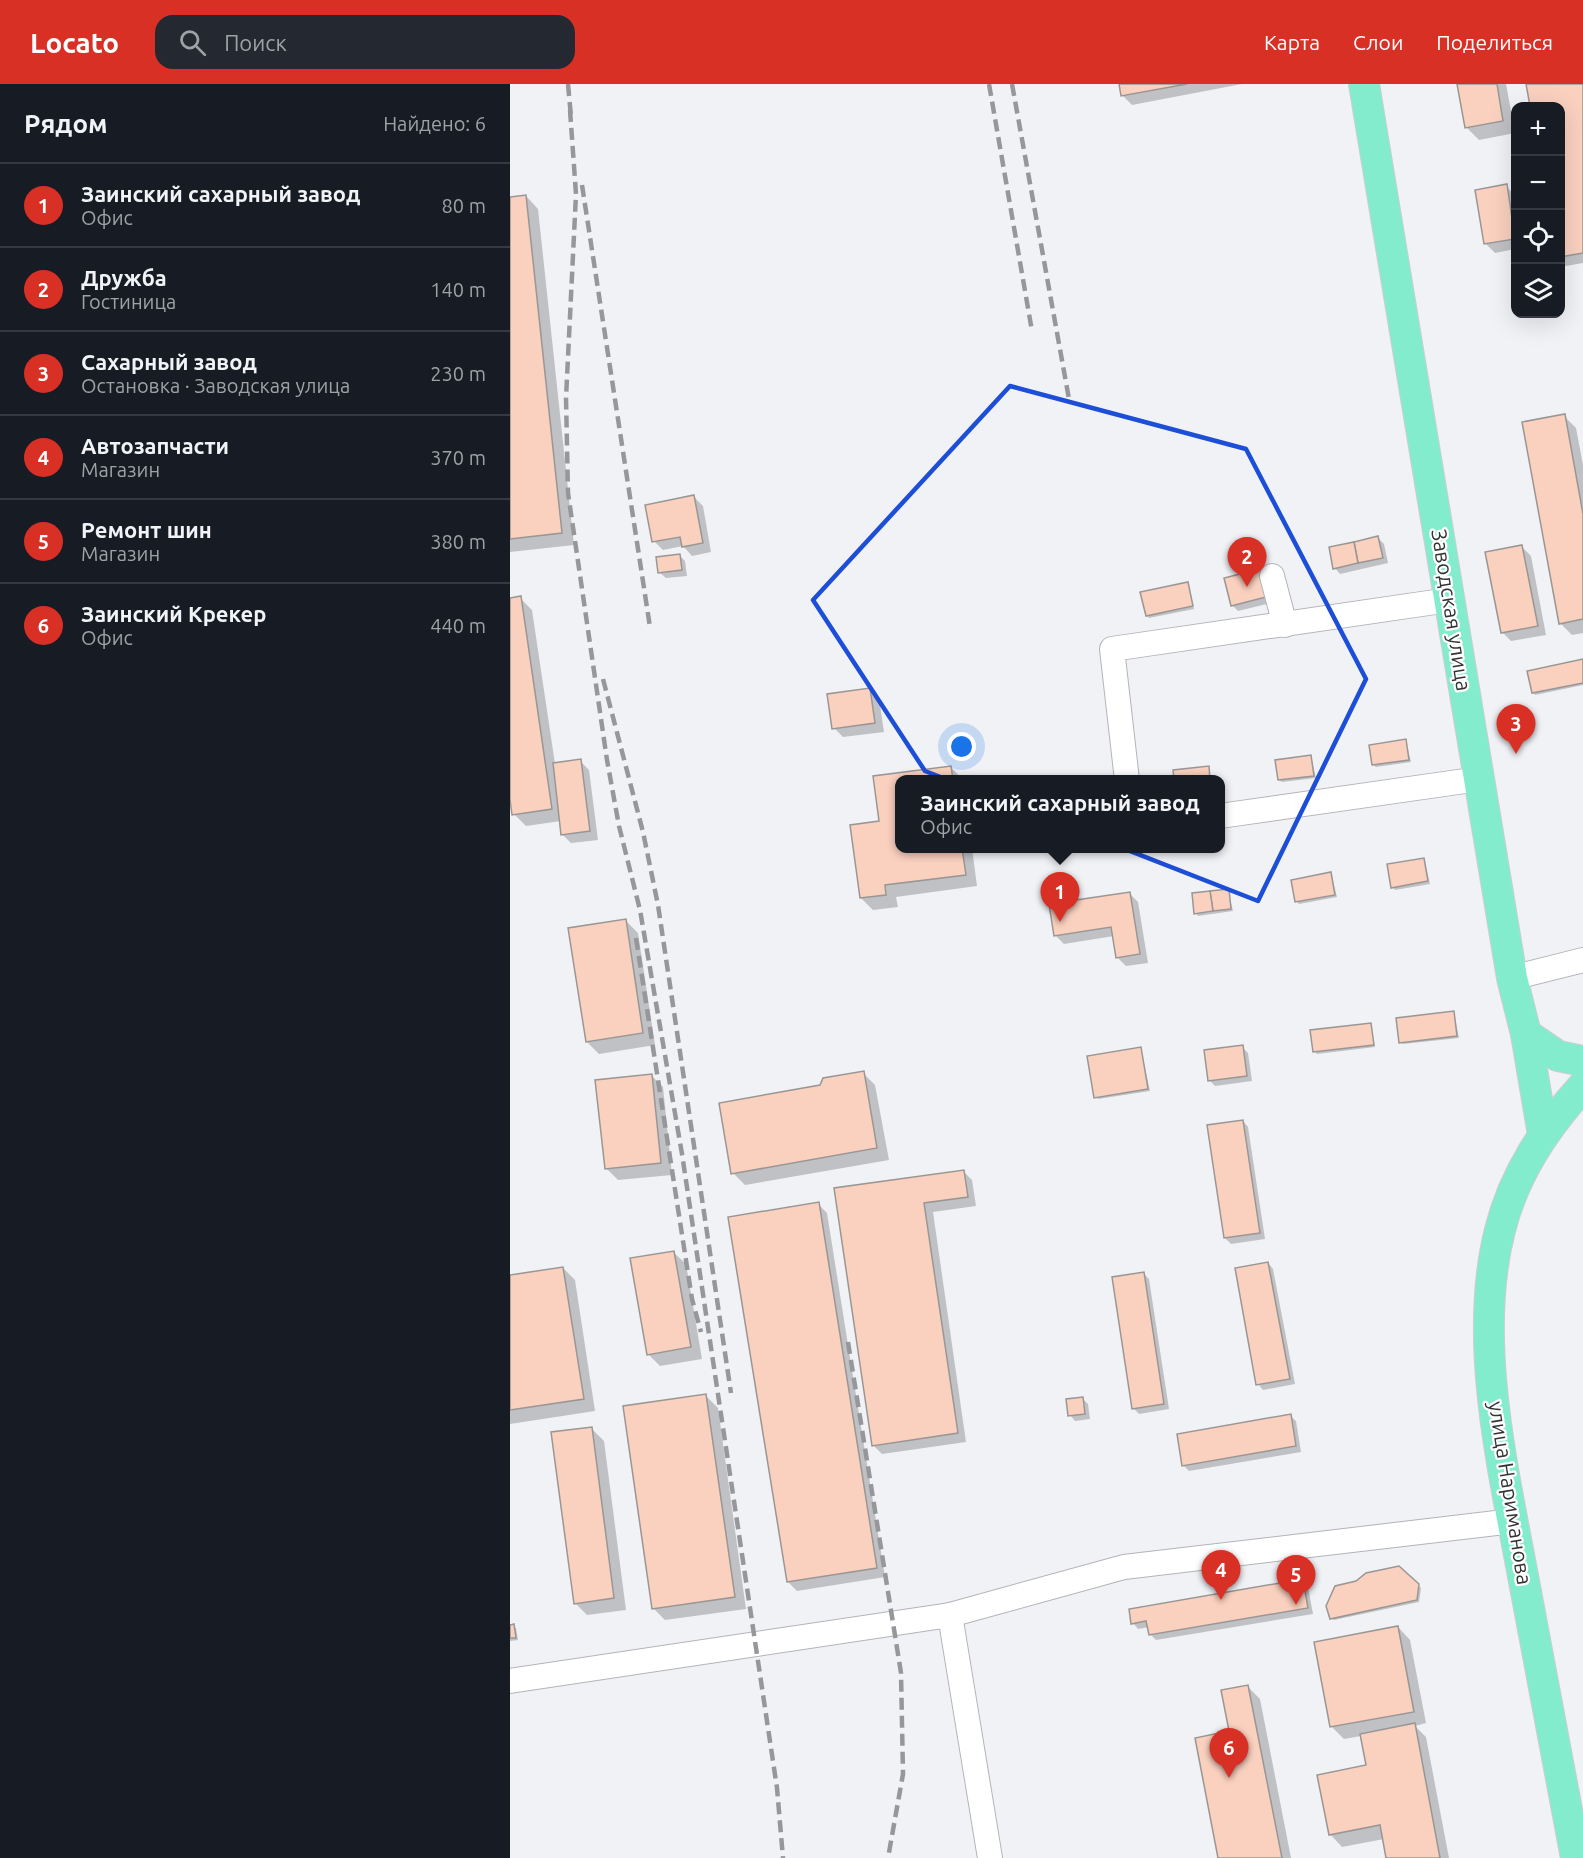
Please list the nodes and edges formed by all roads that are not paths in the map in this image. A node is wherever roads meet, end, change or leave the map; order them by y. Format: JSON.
{"nodes":[{"id":1,"x":1364,"y":84,"type":"edge"},
{"id":2,"x":1272,"y":576,"type":"dead end"},
{"id":3,"x":1449,"y":600,"type":"junction"},
{"id":4,"x":1285,"y":625,"type":"junction"},
{"id":5,"x":1126,"y":775,"type":"edge"},
{"id":6,"x":1479,"y":779,"type":"junction"},
{"id":7,"x":1225,"y":815,"type":"edge"},
{"id":8,"x":1583,"y":960,"type":"edge"},
{"id":9,"x":1512,"y":978,"type":"junction"},
{"id":10,"x":1526,"y":1034,"type":"junction"},
{"id":11,"x":1583,"y":1061,"type":"edge"},
{"id":12,"x":1583,"y":1086,"type":"edge"},
{"id":13,"x":1543,"y":1135,"type":"junction"},
{"id":14,"x":1513,"y":1521,"type":"junction"},
{"id":15,"x":950,"y":1615,"type":"junction"},
{"id":16,"x":510,"y":1681,"type":"edge"},
{"id":17,"x":990,"y":1858,"type":"edge"},
{"id":18,"x":1576,"y":1858,"type":"edge"}],
"edges":[{"from":1,"to":3,"type":"main road","name":"Заводская улица"},
{"from":2,"to":4,"type":"street"},
{"from":3,"to":4,"type":"street"},
{"from":3,"to":6,"type":"main road","name":"Заводская улица"},
{"from":4,"to":5,"type":"street"},
{"from":6,"to":7,"type":"street"},
{"from":6,"to":9,"type":"main road","name":"Заводская улица"},
{"from":8,"to":9,"type":"street"},
{"from":9,"to":10,"type":"main road","name":"Заводская улица"},
{"from":10,"to":11,"type":"main road"},
{"from":10,"to":13,"type":"main road","name":"Заводская улица"},
{"from":12,"to":13,"type":"main road","name":"улица Нариманова"},
{"from":13,"to":14,"type":"main road","name":"улица Нариманова"},
{"from":14,"to":15,"type":"street"},
{"from":14,"to":18,"type":"main road","name":"улица Нариманова"},
{"from":15,"to":16,"type":"street"},
{"from":15,"to":17,"type":"street"}]}
